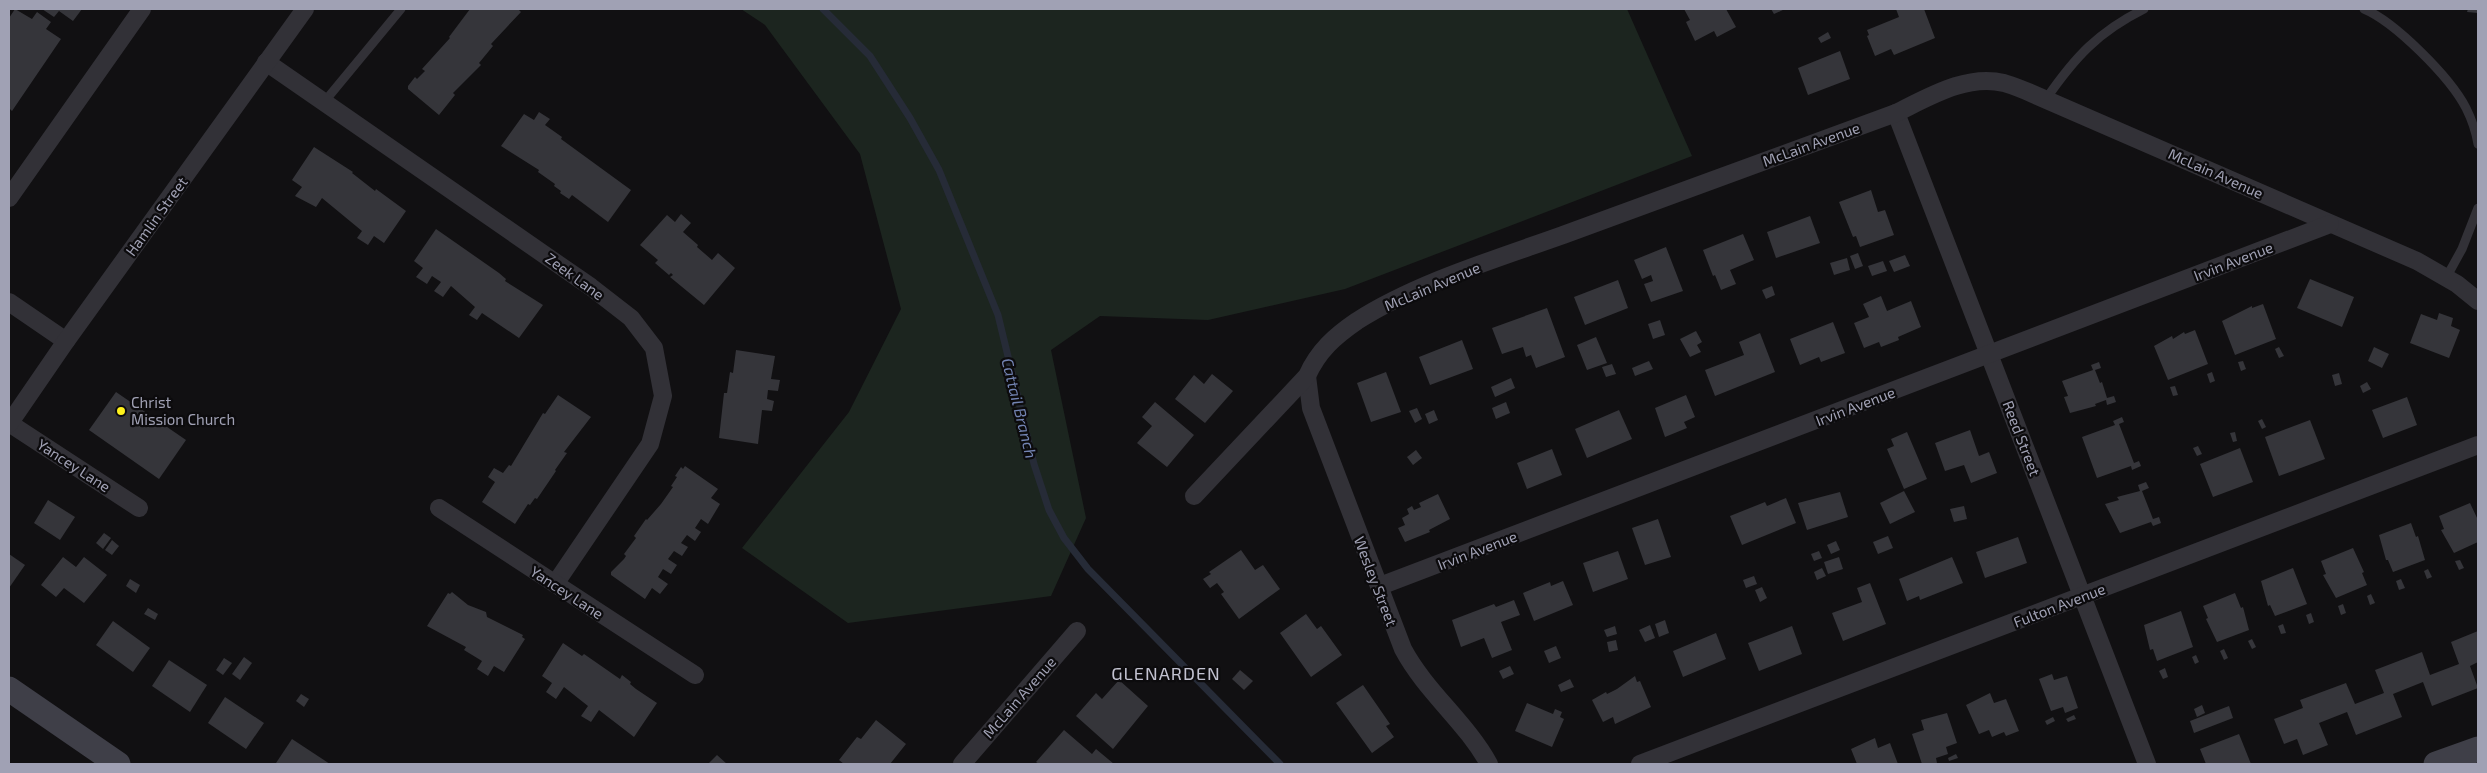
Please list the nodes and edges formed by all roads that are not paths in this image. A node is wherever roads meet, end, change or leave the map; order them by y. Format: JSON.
{"nodes":[{"id":1,"x":142,"y":9,"type":"edge"},
{"id":2,"x":305,"y":9,"type":"edge"},
{"id":3,"x":401,"y":9,"type":"edge"},
{"id":4,"x":2144,"y":9,"type":"edge"},
{"id":5,"x":2364,"y":9,"type":"edge"},
{"id":6,"x":266,"y":62,"type":"junction"},
{"id":7,"x":2046,"y":99,"type":"junction"},
{"id":8,"x":325,"y":101,"type":"junction"},
{"id":9,"x":1896,"y":113,"type":"junction"},
{"id":10,"x":2478,"y":144,"type":"edge"},
{"id":11,"x":9,"y":198,"type":"edge"},
{"id":12,"x":2478,"y":208,"type":"edge"},
{"id":13,"x":2330,"y":224,"type":"junction"},
{"id":14,"x":2446,"y":278,"type":"junction"},
{"id":15,"x":2478,"y":301,"type":"edge"},
{"id":16,"x":9,"y":302,"type":"edge"},
{"id":17,"x":66,"y":341,"type":"junction"},
{"id":18,"x":1990,"y":355,"type":"junction"},
{"id":19,"x":1307,"y":376,"type":"junction"},
{"id":20,"x":9,"y":424,"type":"edge"},
{"id":21,"x":2478,"y":445,"type":"edge"},
{"id":22,"x":1194,"y":496,"type":"dead end"},
{"id":23,"x":139,"y":508,"type":"dead end"},
{"id":24,"x":439,"y":508,"type":"dead end"},
{"id":25,"x":555,"y":584,"type":"junction"},
{"id":26,"x":1380,"y":586,"type":"junction"},
{"id":27,"x":2083,"y":596,"type":"junction"},
{"id":28,"x":1077,"y":631,"type":"dead end"},
{"id":29,"x":695,"y":675,"type":"dead end"},
{"id":30,"x":9,"y":689,"type":"edge"},
{"id":31,"x":2478,"y":749,"type":"edge"},
{"id":32,"x":118,"y":764,"type":"edge"},
{"id":33,"x":962,"y":764,"type":"edge"},
{"id":34,"x":1489,"y":764,"type":"edge"},
{"id":35,"x":1640,"y":764,"type":"edge"},
{"id":36,"x":2147,"y":764,"type":"edge"},
{"id":37,"x":2436,"y":764,"type":"edge"}],
"edges":[{"from":1,"to":11,"type":"street"},
{"from":2,"to":6,"type":"street","name":"Hamlin Street"},
{"from":3,"to":8,"type":"lane"},
{"from":4,"to":7,"type":"lane"},
{"from":5,"to":10,"type":"lane"},
{"from":6,"to":8,"type":"street","name":"Zeek Lane"},
{"from":6,"to":17,"type":"street","name":"Hamlin Street"},
{"from":7,"to":9,"type":"street","name":"McLain Avenue"},
{"from":7,"to":13,"type":"street","name":"McLain Avenue"},
{"from":8,"to":25,"type":"street","name":"Zeek Lane"},
{"from":9,"to":18,"type":"street","name":"Reed Street"},
{"from":9,"to":19,"type":"street","name":"McLain Avenue"},
{"from":12,"to":14,"type":"lane"},
{"from":13,"to":14,"type":"street","name":"McLain Avenue"},
{"from":13,"to":18,"type":"street","name":"Irvin Avenue"},
{"from":14,"to":15,"type":"street","name":"McLain Avenue"},
{"from":16,"to":17,"type":"street"},
{"from":17,"to":20,"type":"street","name":"Hamlin Street"},
{"from":18,"to":26,"type":"street","name":"Irvin Avenue"},
{"from":18,"to":27,"type":"street","name":"Reed Street"},
{"from":19,"to":22,"type":"street","name":"McLain Avenue"},
{"from":19,"to":26,"type":"street","name":"Wesley Street"},
{"from":20,"to":23,"type":"street","name":"Yancey Lane"},
{"from":21,"to":27,"type":"street","name":"Fulton Avenue"},
{"from":24,"to":25,"type":"street","name":"Yancey Lane"},
{"from":25,"to":29,"type":"street","name":"Yancey Lane"},
{"from":26,"to":34,"type":"street","name":"Wesley Street"},
{"from":27,"to":35,"type":"street","name":"Fulton Avenue"},
{"from":27,"to":36,"type":"street","name":"Reed Street"},
{"from":28,"to":33,"type":"street","name":"McLain Avenue"},
{"from":30,"to":32,"type":"street"},
{"from":31,"to":37,"type":"street"}]}
